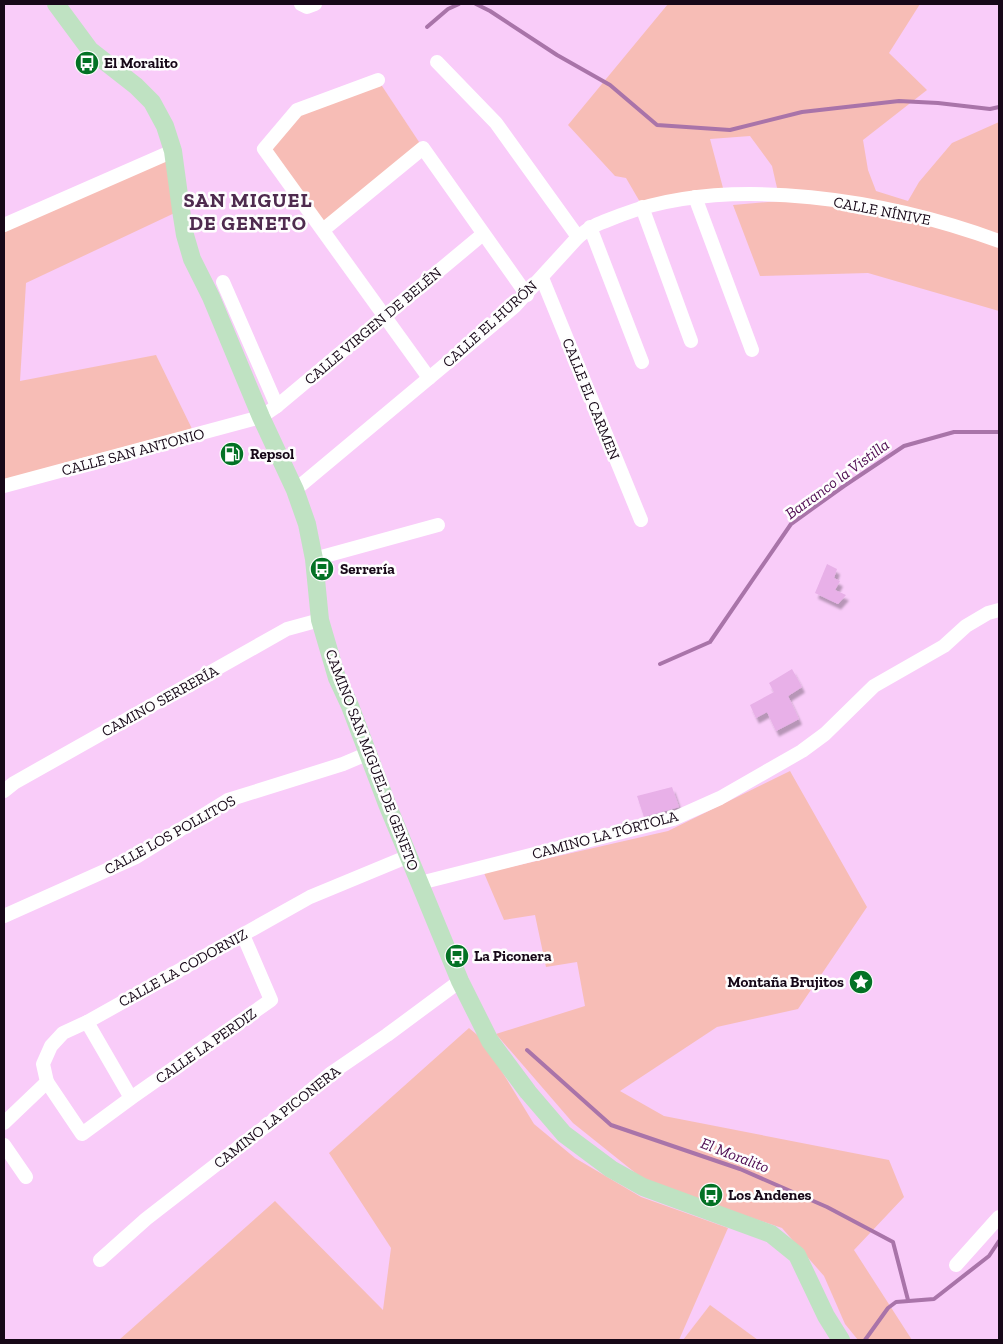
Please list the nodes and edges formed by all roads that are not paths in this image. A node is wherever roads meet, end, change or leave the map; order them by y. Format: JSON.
{"nodes":[{"id":1,"x":56,"y":4,"type":"edge"},
{"id":2,"x":301,"y":4,"type":"edge"},
{"id":3,"x":315,"y":4,"type":"edge"},
{"id":4,"x":437,"y":62,"type":"dead end"},
{"id":5,"x":378,"y":80,"type":"dead end"},
{"id":6,"x":173,"y":151,"type":"junction"},
{"id":7,"x":761,"y":194,"type":"joint"},
{"id":8,"x":695,"y":196,"type":"junction"},
{"id":9,"x":642,"y":207,"type":"junction"},
{"id":10,"x":4,"y":225,"type":"edge"},
{"id":11,"x":590,"y":227,"type":"junction"},
{"id":12,"x":322,"y":230,"type":"junction"},
{"id":13,"x":483,"y":234,"type":"junction"},
{"id":14,"x":578,"y":237,"type":"junction"},
{"id":15,"x":999,"y":240,"type":"edge"},
{"id":16,"x":542,"y":278,"type":"junction"},
{"id":17,"x":222,"y":282,"type":"dead end"},
{"id":18,"x":527,"y":295,"type":"junction"},
{"id":19,"x":386,"y":315,"type":"junction"},
{"id":20,"x":691,"y":341,"type":"dead end"},
{"id":21,"x":752,"y":350,"type":"dead end"},
{"id":22,"x":642,"y":362,"type":"dead end"},
{"id":23,"x":429,"y":378,"type":"junction"},
{"id":24,"x":278,"y":406,"type":"junction"},
{"id":25,"x":262,"y":417,"type":"junction"},
{"id":26,"x":4,"y":486,"type":"edge"},
{"id":27,"x":295,"y":490,"type":"junction"},
{"id":28,"x":641,"y":520,"type":"dead end"},
{"id":29,"x":438,"y":525,"type":"dead end"},
{"id":30,"x":314,"y":559,"type":"junction"},
{"id":31,"x":999,"y":610,"type":"edge"},
{"id":32,"x":320,"y":620,"type":"junction"},
{"id":33,"x":369,"y":754,"type":"junction"},
{"id":34,"x":4,"y":791,"type":"edge"},
{"id":35,"x":409,"y":856,"type":"junction"},
{"id":36,"x":420,"y":884,"type":"junction"},
{"id":37,"x":4,"y":916,"type":"edge"},
{"id":38,"x":243,"y":934,"type":"junction"},
{"id":39,"x":460,"y":981,"type":"junction"},
{"id":40,"x":87,"y":1022,"type":"junction"},
{"id":41,"x":48,"y":1082,"type":"junction"},
{"id":42,"x":131,"y":1098,"type":"junction"},
{"id":43,"x":4,"y":1123,"type":"edge"},
{"id":44,"x":4,"y":1145,"type":"edge"},
{"id":45,"x":26,"y":1177,"type":"dead end"},
{"id":46,"x":999,"y":1217,"type":"edge"},
{"id":47,"x":100,"y":1260,"type":"dead end"},
{"id":48,"x":956,"y":1265,"type":"dead end"},
{"id":49,"x":841,"y":1340,"type":"edge"}],
"edges":[{"from":1,"to":6,"type":"main road","name":"CAMINO SAN MIGUEL DE GENETO"},
{"from":2,"to":3,"type":"street"},
{"from":4,"to":14,"type":"street"},
{"from":5,"to":12,"type":"street"},
{"from":6,"to":10,"type":"street"},
{"from":6,"to":25,"type":"main road","name":"CAMINO SAN MIGUEL DE GENETO"},
{"from":7,"to":8,"type":"street","name":"CALLE EL HURÓN"},
{"from":7,"to":15,"type":"street","name":"CALLE NÍNIVE"},
{"from":8,"to":9,"type":"street","name":"CALLE EL HURÓN"},
{"from":8,"to":21,"type":"street"},
{"from":9,"to":11,"type":"street","name":"CALLE EL HURÓN"},
{"from":9,"to":20,"type":"street"},
{"from":11,"to":14,"type":"street","name":"CALLE EL HURÓN"},
{"from":11,"to":22,"type":"street"},
{"from":12,"to":13,"type":"street"},
{"from":12,"to":19,"type":"street"},
{"from":13,"to":18,"type":"street"},
{"from":13,"to":19,"type":"street","name":"CALLE VIRGEN DE BELÉN"},
{"from":14,"to":16,"type":"street","name":"CALLE EL HURÓN"},
{"from":16,"to":18,"type":"street","name":"CALLE EL HURÓN"},
{"from":16,"to":28,"type":"street","name":"CALLE EL CARMEN"},
{"from":17,"to":24,"type":"street"},
{"from":18,"to":23,"type":"street","name":"CALLE EL HURÓN"},
{"from":19,"to":23,"type":"street"},
{"from":19,"to":24,"type":"street","name":"CALLE VIRGEN DE BELÉN"},
{"from":23,"to":27,"type":"street","name":"CALLE EL HURÓN"},
{"from":24,"to":25,"type":"street","name":"CALLE VIRGEN DE BELÉN"},
{"from":25,"to":26,"type":"street","name":"CALLE SAN ANTONIO"},
{"from":25,"to":27,"type":"main road","name":"CAMINO SAN MIGUEL DE GENETO"},
{"from":27,"to":30,"type":"main road","name":"CAMINO SAN MIGUEL DE GENETO"},
{"from":29,"to":30,"type":"street"},
{"from":30,"to":32,"type":"main road","name":"CAMINO SAN MIGUEL DE GENETO"},
{"from":31,"to":36,"type":"street","name":"CAMINO LA TÓRTOLA"},
{"from":32,"to":33,"type":"main road","name":"CAMINO SAN MIGUEL DE GENETO"},
{"from":32,"to":34,"type":"street","name":"CAMINO SERRERÍA"},
{"from":33,"to":35,"type":"main road","name":"CAMINO SAN MIGUEL DE GENETO"},
{"from":33,"to":37,"type":"street","name":"CALLE LOS POLLITOS"},
{"from":35,"to":36,"type":"main road","name":"CAMINO SAN MIGUEL DE GENETO"},
{"from":35,"to":38,"type":"street","name":"CALLE LA CODORNIZ"},
{"from":36,"to":39,"type":"main road","name":"CAMINO SAN MIGUEL DE GENETO"},
{"from":38,"to":40,"type":"street","name":"CALLE LA CODORNIZ"},
{"from":38,"to":42,"type":"street","name":"CALLE LA PERDIZ"},
{"from":39,"to":47,"type":"street","name":"CAMINO LA PICONERA"},
{"from":39,"to":49,"type":"main road","name":"CAMINO SAN MIGUEL DE GENETO"},
{"from":40,"to":41,"type":"street","name":"CALLE LA CODORNIZ"},
{"from":40,"to":42,"type":"street"},
{"from":41,"to":42,"type":"street","name":"CALLE LA PERDIZ"},
{"from":41,"to":43,"type":"street"},
{"from":44,"to":45,"type":"street"},
{"from":46,"to":48,"type":"street"}]}
